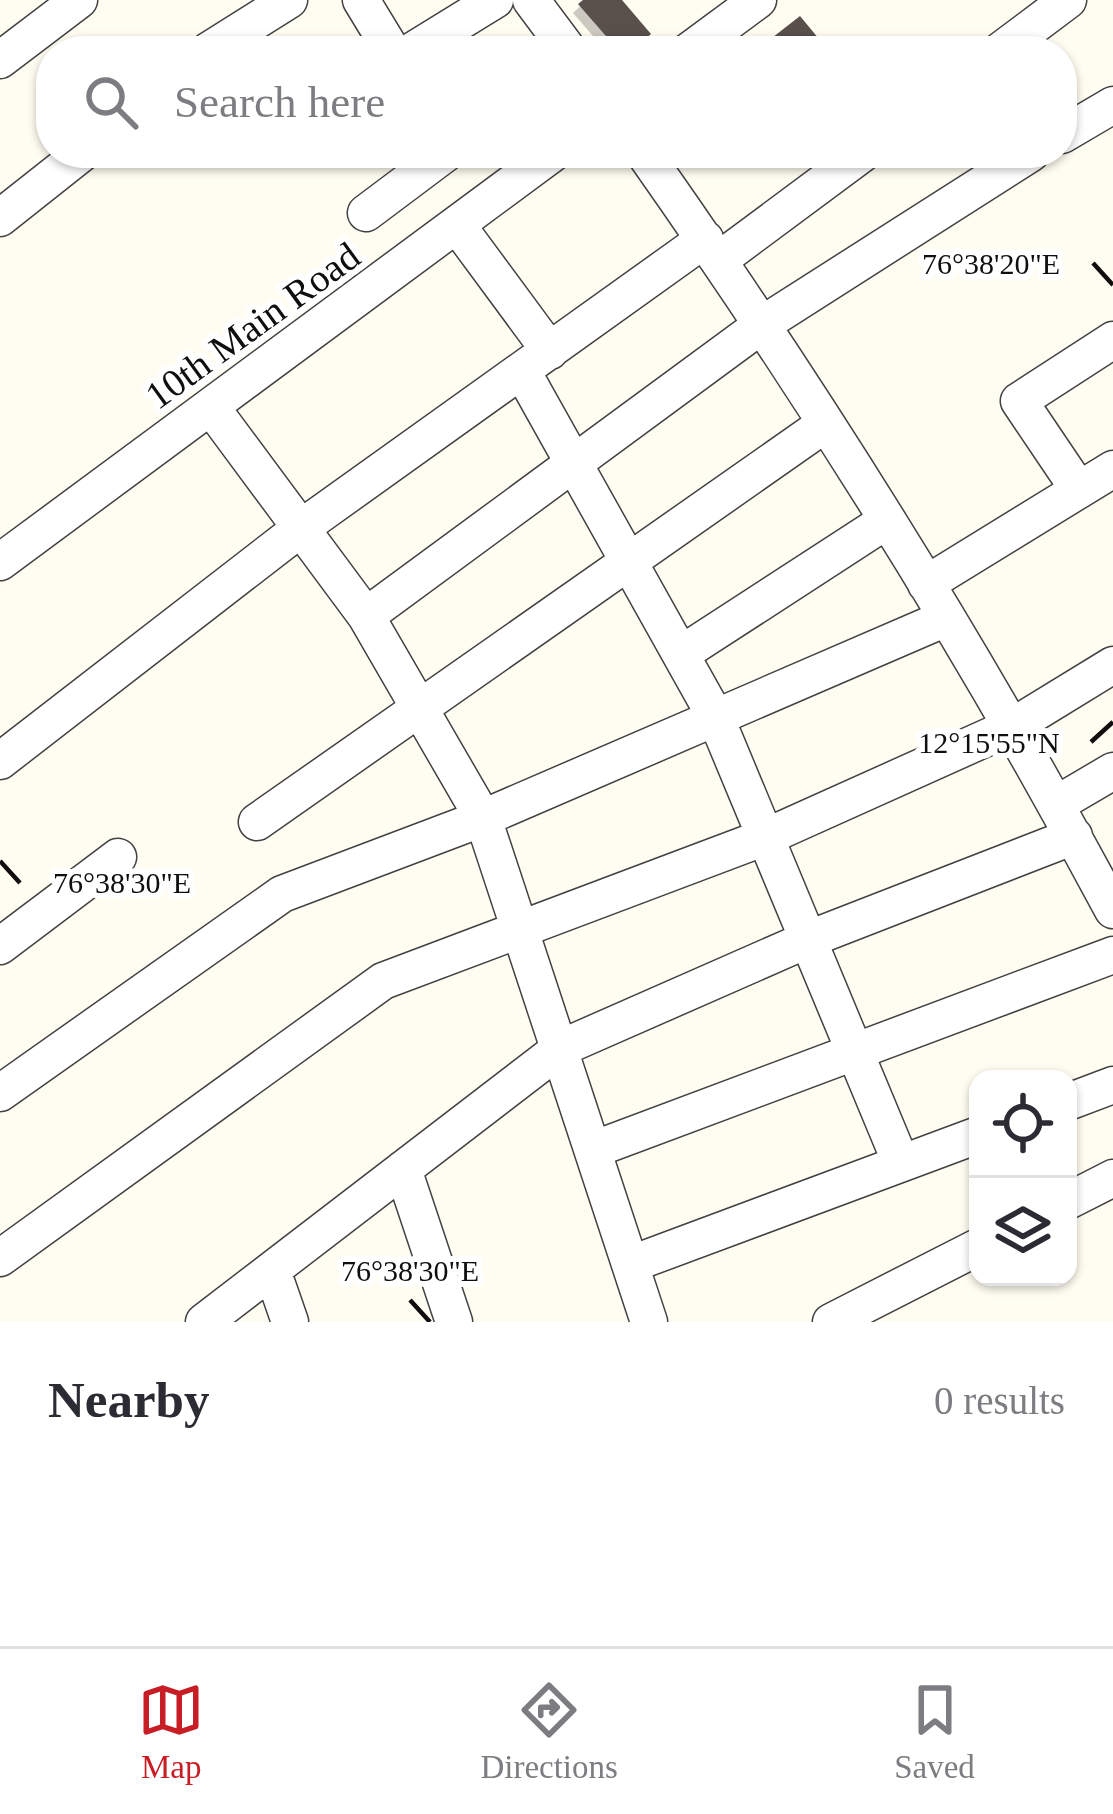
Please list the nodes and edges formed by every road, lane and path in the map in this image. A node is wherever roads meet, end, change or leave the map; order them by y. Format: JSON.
{"nodes":[{"id":1,"x":80,"y":0,"type":"edge"},
{"id":2,"x":290,"y":0,"type":"edge"},
{"id":3,"x":361,"y":0,"type":"edge"},
{"id":4,"x":495,"y":0,"type":"edge"},
{"id":5,"x":531,"y":0,"type":"edge"},
{"id":6,"x":758,"y":0,"type":"edge"},
{"id":7,"x":1068,"y":0,"type":"edge"},
{"id":8,"x":232,"y":36,"type":"edge"},
{"id":9,"x":383,"y":36,"type":"edge"},
{"id":10,"x":436,"y":36,"type":"edge"},
{"id":11,"x":558,"y":36,"type":"edge"},
{"id":12,"x":709,"y":36,"type":"edge"},
{"id":13,"x":1020,"y":36,"type":"edge"},
{"id":14,"x":0,"y":60,"type":"edge"},
{"id":15,"x":1113,"y":105,"type":"edge"},
{"id":16,"x":1077,"y":126,"type":"edge"},
{"id":17,"x":63,"y":168,"type":"edge"},
{"id":18,"x":429,"y":168,"type":"edge"},
{"id":19,"x":462,"y":168,"type":"edge"},
{"id":20,"x":534,"y":168,"type":"edge"},
{"id":21,"x":655,"y":168,"type":"edge"},
{"id":22,"x":840,"y":168,"type":"edge"},
{"id":23,"x":1007,"y":168,"type":"edge"},
{"id":24,"x":490,"y":201,"type":"junction"},
{"id":25,"x":366,"y":213,"type":"dead end"},
{"id":26,"x":0,"y":218,"type":"edge"},
{"id":27,"x":457,"y":225,"type":"junction"},
{"id":28,"x":712,"y":250,"type":"junction"},
{"id":29,"x":763,"y":324,"type":"junction"},
{"id":30,"x":1113,"y":340,"type":"edge"},
{"id":31,"x":536,"y":361,"type":"junction"},
{"id":32,"x":211,"y":407,"type":"junction"},
{"id":33,"x":825,"y":424,"type":"junction"},
{"id":34,"x":576,"y":460,"type":"junction"},
{"id":35,"x":1113,"y":469,"type":"edge"},
{"id":36,"x":1079,"y":490,"type":"junction"},
{"id":37,"x":886,"y":520,"type":"junction"},
{"id":38,"x":301,"y":528,"type":"junction"},
{"id":39,"x":631,"y":561,"type":"junction"},
{"id":40,"x":0,"y":562,"type":"edge"},
{"id":41,"x":926,"y":584,"type":"junction"},
{"id":42,"x":366,"y":616,"type":"junction"},
{"id":43,"x":946,"y":618,"type":"junction"},
{"id":44,"x":681,"y":654,"type":"junction"},
{"id":45,"x":1113,"y":665,"type":"edge"},
{"id":46,"x":420,"y":706,"type":"junction"},
{"id":47,"x":715,"y":716,"type":"junction"},
{"id":48,"x":1015,"y":725,"type":"junction"},
{"id":49,"x":0,"y":761,"type":"edge"},
{"id":50,"x":1113,"y":771,"type":"edge"},
{"id":51,"x":483,"y":818,"type":"junction"},
{"id":52,"x":1065,"y":820,"type":"junction"},
{"id":53,"x":257,"y":823,"type":"dead end"},
{"id":54,"x":768,"y":836,"type":"junction"},
{"id":55,"x":118,"y":857,"type":"dead end"},
{"id":56,"x":1113,"y":910,"type":"edge"},
{"id":57,"x":521,"y":927,"type":"junction"},
{"id":58,"x":809,"y":939,"type":"junction"},
{"id":59,"x":0,"y":946,"type":"edge"},
{"id":60,"x":1113,"y":955,"type":"edge"},
{"id":61,"x":561,"y":1048,"type":"junction"},
{"id":62,"x":854,"y":1052,"type":"junction"},
{"id":63,"x":1113,"y":1085,"type":"edge"},
{"id":64,"x":0,"y":1093,"type":"edge"},
{"id":65,"x":1077,"y":1099,"type":"edge"},
{"id":66,"x":969,"y":1138,"type":"edge"},
{"id":67,"x":595,"y":1149,"type":"junction"},
{"id":68,"x":902,"y":1163,"type":"junction"},
{"id":69,"x":403,"y":1169,"type":"junction"},
{"id":70,"x":1113,"y":1178,"type":"edge"},
{"id":71,"x":1077,"y":1196,"type":"edge"},
{"id":72,"x":969,"y":1252,"type":"edge"},
{"id":73,"x":0,"y":1258,"type":"edge"},
{"id":74,"x":634,"y":1263,"type":"junction"},
{"id":75,"x":272,"y":1270,"type":"junction"},
{"id":76,"x":204,"y":1322,"type":"edge"},
{"id":77,"x":290,"y":1322,"type":"edge"},
{"id":78,"x":454,"y":1322,"type":"edge"},
{"id":79,"x":649,"y":1322,"type":"edge"},
{"id":80,"x":831,"y":1322,"type":"edge"}],
"edges":[{"from":1,"to":14,"type":"street"},
{"from":2,"to":8,"type":"street"},
{"from":3,"to":9,"type":"street"},
{"from":4,"to":10,"type":"street"},
{"from":5,"to":11,"type":"street"},
{"from":6,"to":12,"type":"street"},
{"from":7,"to":13,"type":"street"},
{"from":15,"to":16,"type":"street"},
{"from":17,"to":26,"type":"street"},
{"from":18,"to":25,"type":"street"},
{"from":19,"to":24,"type":"street"},
{"from":20,"to":24,"type":"street","name":"10th Main Road"},
{"from":21,"to":28,"type":"street"},
{"from":22,"to":28,"type":"street"},
{"from":23,"to":29,"type":"street"},
{"from":24,"to":27,"type":"street","name":"10th Main Road"},
{"from":27,"to":31,"type":"street"},
{"from":27,"to":32,"type":"street","name":"10th Main Road"},
{"from":28,"to":29,"type":"street"},
{"from":28,"to":31,"type":"street"},
{"from":29,"to":33,"type":"street"},
{"from":29,"to":34,"type":"street"},
{"from":30,"to":36,"type":"street"},
{"from":31,"to":34,"type":"street"},
{"from":31,"to":38,"type":"street"},
{"from":32,"to":38,"type":"street"},
{"from":32,"to":40,"type":"street","name":"10th Main Road"},
{"from":33,"to":37,"type":"street"},
{"from":33,"to":39,"type":"street"},
{"from":34,"to":39,"type":"street"},
{"from":34,"to":42,"type":"street"},
{"from":35,"to":36,"type":"street"},
{"from":36,"to":41,"type":"street"},
{"from":37,"to":41,"type":"street"},
{"from":37,"to":44,"type":"street"},
{"from":38,"to":42,"type":"street"},
{"from":38,"to":49,"type":"street"},
{"from":39,"to":44,"type":"street"},
{"from":39,"to":46,"type":"street"},
{"from":41,"to":43,"type":"street"},
{"from":42,"to":46,"type":"street"},
{"from":43,"to":47,"type":"street"},
{"from":43,"to":48,"type":"street"},
{"from":44,"to":47,"type":"street"},
{"from":45,"to":48,"type":"street"},
{"from":46,"to":51,"type":"street"},
{"from":46,"to":53,"type":"street"},
{"from":47,"to":51,"type":"street"},
{"from":47,"to":54,"type":"street"},
{"from":48,"to":52,"type":"street"},
{"from":48,"to":54,"type":"street"},
{"from":50,"to":52,"type":"street"},
{"from":51,"to":57,"type":"street"},
{"from":51,"to":64,"type":"street"},
{"from":52,"to":56,"type":"street"},
{"from":52,"to":58,"type":"street"},
{"from":54,"to":57,"type":"street"},
{"from":54,"to":58,"type":"street"},
{"from":55,"to":59,"type":"street"},
{"from":57,"to":61,"type":"street"},
{"from":57,"to":73,"type":"street"},
{"from":58,"to":61,"type":"street"},
{"from":58,"to":62,"type":"street"},
{"from":60,"to":62,"type":"street"},
{"from":61,"to":67,"type":"street"},
{"from":61,"to":69,"type":"street"},
{"from":62,"to":67,"type":"street"},
{"from":62,"to":68,"type":"street"},
{"from":63,"to":65,"type":"street"},
{"from":66,"to":68,"type":"street"},
{"from":67,"to":74,"type":"street"},
{"from":68,"to":74,"type":"street"},
{"from":69,"to":75,"type":"street"},
{"from":69,"to":78,"type":"street"},
{"from":70,"to":71,"type":"street"},
{"from":72,"to":80,"type":"street"},
{"from":74,"to":79,"type":"street"},
{"from":75,"to":76,"type":"street"},
{"from":75,"to":77,"type":"street"}]}
